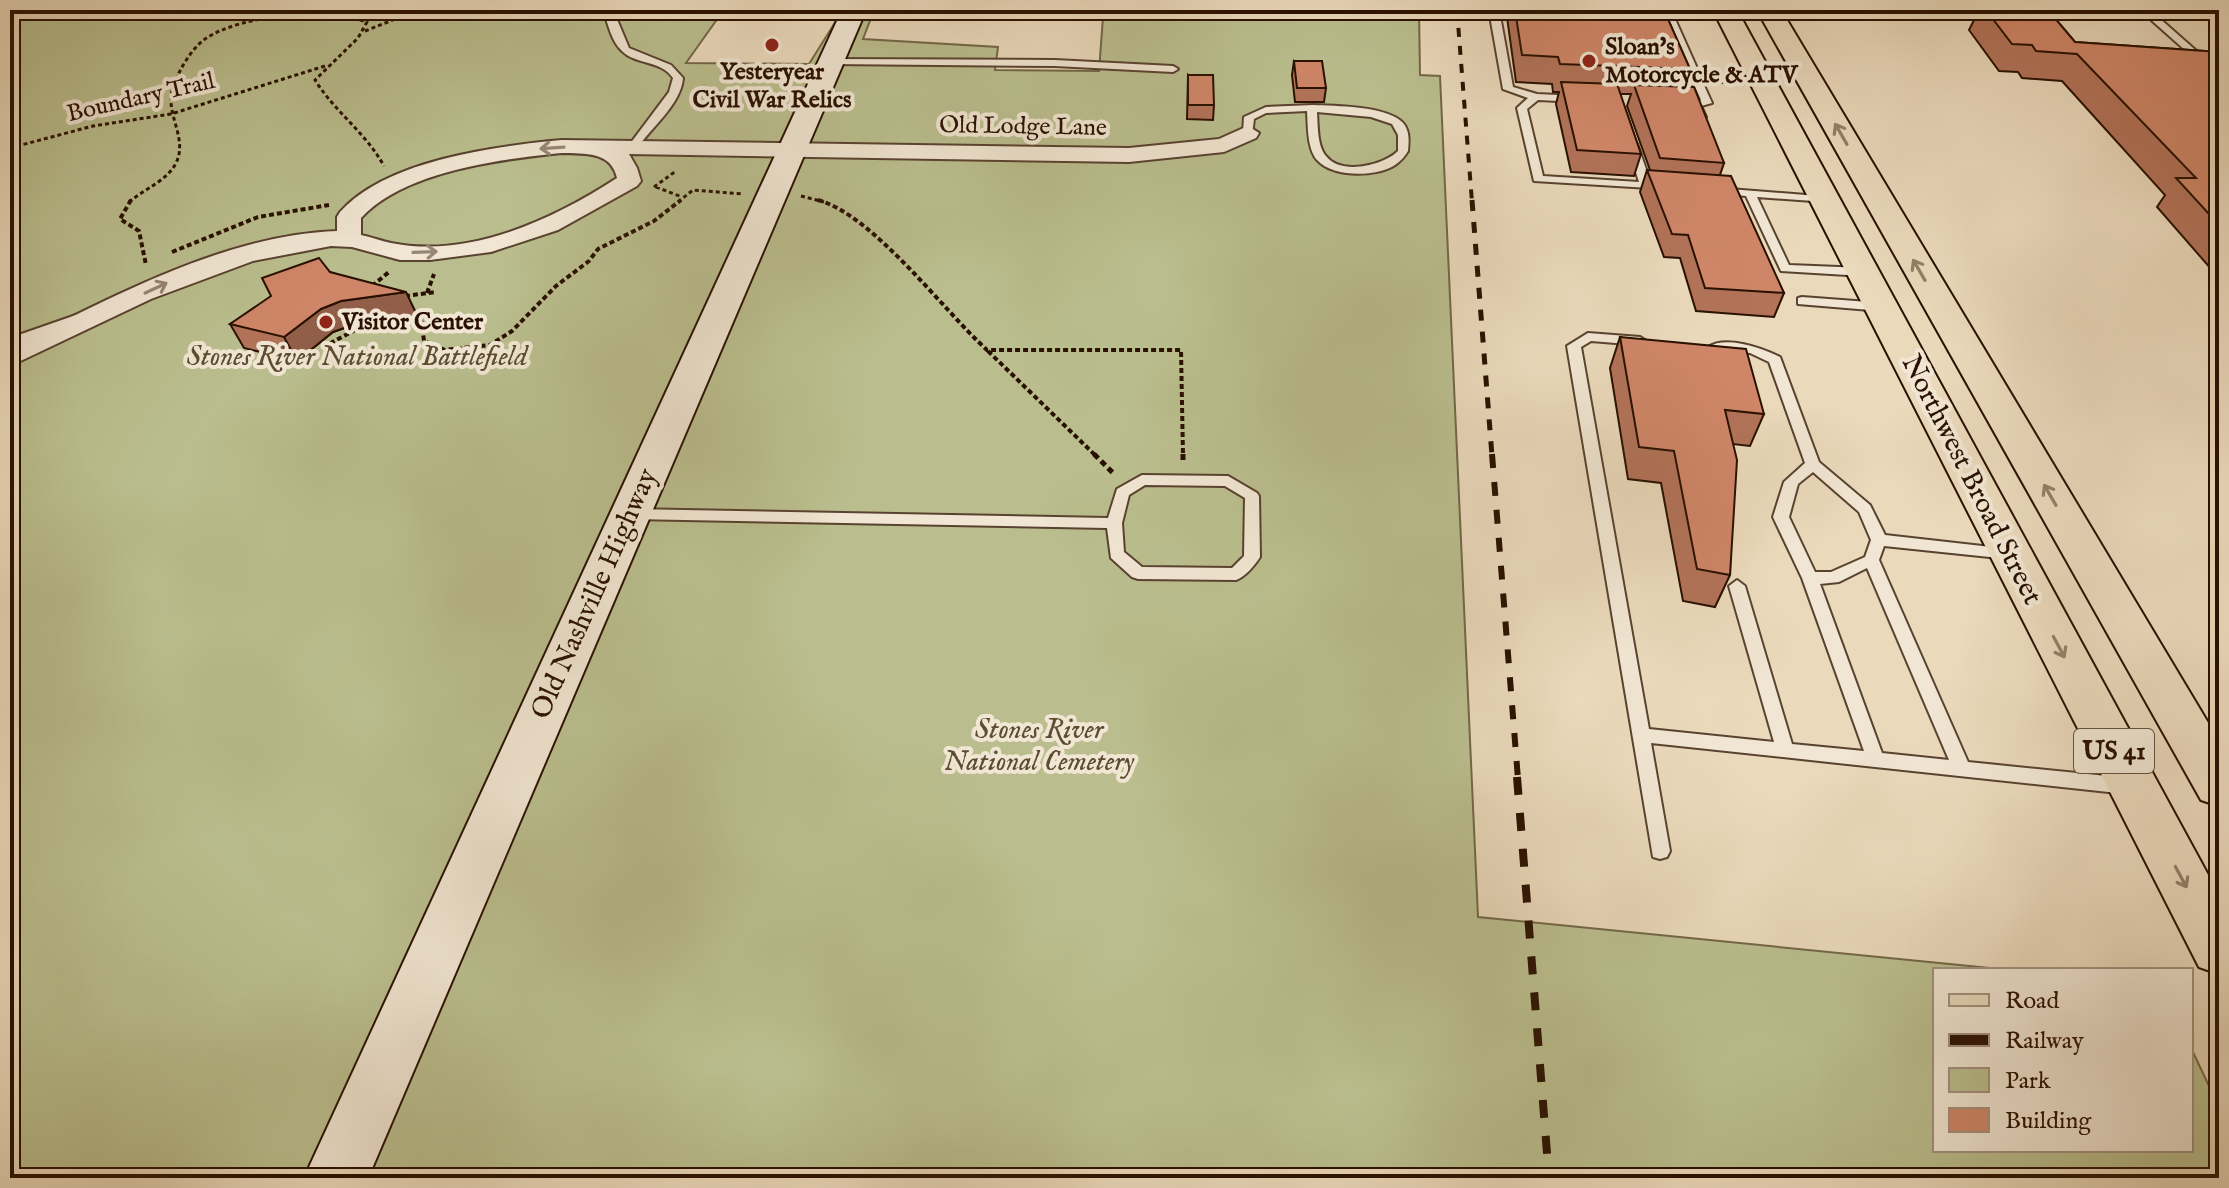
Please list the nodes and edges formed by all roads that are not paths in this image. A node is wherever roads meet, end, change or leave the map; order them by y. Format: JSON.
{"nodes":[{"id":1,"x":608,"y":10,"type":"edge"},
{"id":2,"x":854,"y":10,"type":"edge"},
{"id":3,"x":1494,"y":10,"type":"edge"},
{"id":4,"x":1666,"y":10,"type":"edge"},
{"id":5,"x":1725,"y":10,"type":"edge"},
{"id":6,"x":1769,"y":10,"type":"edge"},
{"id":7,"x":1936,"y":10,"type":"edge"},
{"id":8,"x":2011,"y":10,"type":"edge"},
{"id":9,"x":2145,"y":10,"type":"edge"},
{"id":10,"x":831,"y":62,"type":"junction"},
{"id":11,"x":2192,"y":63,"type":"edge"},
{"id":12,"x":1173,"y":69,"type":"dead end"},
{"id":13,"x":1696,"y":78,"type":"junction"},
{"id":14,"x":1764,"y":81,"type":"junction"},
{"id":15,"x":1536,"y":97,"type":"junction"},
{"id":16,"x":1590,"y":99,"type":"edge"},
{"id":17,"x":1680,"y":102,"type":"edge"},
{"id":18,"x":1695,"y":103,"type":"junction"},
{"id":19,"x":1312,"y":111,"type":"junction"},
{"id":20,"x":1706,"y":128,"type":"edge"},
{"id":21,"x":1627,"y":129,"type":"edge"},
{"id":22,"x":1248,"y":133,"type":"joint"},
{"id":23,"x":590,"y":147,"type":"junction"},
{"id":24,"x":632,"y":148,"type":"junction"},
{"id":25,"x":678,"y":148,"type":"junction"},
{"id":26,"x":794,"y":148,"type":"junction"},
{"id":27,"x":1728,"y":180,"type":"edge"},
{"id":28,"x":629,"y":181,"type":"junction"},
{"id":29,"x":1646,"y":186,"type":"junction"},
{"id":30,"x":1675,"y":188,"type":"edge"},
{"id":31,"x":1704,"y":190,"type":"edge"},
{"id":32,"x":1733,"y":193,"type":"junction"},
{"id":33,"x":1750,"y":194,"type":"junction"},
{"id":34,"x":1827,"y":199,"type":"junction"},
{"id":35,"x":1879,"y":202,"type":"junction"},
{"id":36,"x":349,"y":239,"type":"junction"},
{"id":37,"x":1864,"y":272,"type":"junction"},
{"id":38,"x":1802,"y":301,"type":"dead end"},
{"id":39,"x":1882,"y":307,"type":"junction"},
{"id":40,"x":102,"y":314,"type":"junction"},
{"id":41,"x":10,"y":342,"type":"edge"},
{"id":42,"x":1663,"y":343,"type":"edge"},
{"id":43,"x":1693,"y":345,"type":"edge"},
{"id":44,"x":10,"y":358,"type":"edge"},
{"id":45,"x":1813,"y":464,"type":"junction"},
{"id":46,"x":631,"y":514,"type":"junction"},
{"id":47,"x":1114,"y":523,"type":"junction"},
{"id":48,"x":1879,"y":540,"type":"junction"},
{"id":49,"x":2009,"y":554,"type":"junction"},
{"id":50,"x":1871,"y":560,"type":"junction"},
{"id":51,"x":2089,"y":562,"type":"junction"},
{"id":52,"x":1810,"y":578,"type":"junction"},
{"id":53,"x":1737,"y":586,"type":"dead end"},
{"id":54,"x":1641,"y":735,"type":"junction"},
{"id":55,"x":1785,"y":750,"type":"junction"},
{"id":56,"x":1876,"y":760,"type":"junction"},
{"id":57,"x":1962,"y":769,"type":"junction"},
{"id":58,"x":2219,"y":785,"type":"edge"},
{"id":59,"x":2133,"y":787,"type":"junction"},
{"id":60,"x":1660,"y":851,"type":"dead end"},
{"id":61,"x":2219,"y":949,"type":"edge"},
{"id":62,"x":336,"y":1178,"type":"edge"}],
"edges":[{"from":1,"to":24,"type":"lane"},
{"from":2,"to":10,"type":"main road","name":"Old Nashville Highway"},
{"from":3,"to":15,"type":"lane"},
{"from":4,"to":13,"type":"lane"},
{"from":5,"to":14,"type":"main road","name":"Northwest Broad Street","number":"US 41"},
{"from":35,"to":6,"type":"main road","name":"Northwest Broad Street","number":"US 41","one_way":true},
{"from":7,"to":8,"type":"lane"},
{"from":9,"to":11,"type":"lane"},
{"from":10,"to":12,"type":"lane"},
{"from":10,"to":26,"type":"main road","name":"Old Nashville Highway"},
{"from":13,"to":14,"type":"lane"},
{"from":13,"to":18,"type":"lane"},
{"from":14,"to":34,"type":"main road","name":"Northwest Broad Street","number":"US 41"},
{"from":15,"to":16,"type":"lane"},
{"from":15,"to":29,"type":"lane"},
{"from":17,"to":18,"type":"lane"},
{"from":18,"to":20,"type":"lane"},
{"from":19,"to":19,"type":"lane"},
{"from":19,"to":22,"type":"lane"},
{"from":21,"to":29,"type":"lane"},
{"from":22,"to":26,"type":"street","name":"Old Lodge Lane"},
{"from":23,"to":24,"type":"street","name":"Old Lodge Lane"},
{"from":23,"to":28,"type":"street"},
{"from":23,"to":36,"type":"street","name":"Old Lodge Lane","one_way":true},
{"from":24,"to":25,"type":"street","name":"Old Lodge Lane"},
{"from":25,"to":26,"type":"street","name":"Old Lodge Lane"},
{"from":25,"to":28,"type":"street"},
{"from":26,"to":46,"type":"main road","name":"Old Nashville Highway"},
{"from":27,"to":32,"type":"lane"},
{"from":36,"to":28,"type":"street","one_way":true},
{"from":29,"to":30,"type":"lane"},
{"from":31,"to":32,"type":"lane"},
{"from":32,"to":33,"type":"lane"},
{"from":33,"to":34,"type":"lane"},
{"from":33,"to":37,"type":"lane"},
{"from":34,"to":35,"type":"main road"},
{"from":34,"to":37,"type":"main road","name":"Northwest Broad Street","number":"US 41"},
{"from":51,"to":35,"type":"main road","name":"Northwest Broad Street","number":"US 41","one_way":true},
{"from":40,"to":36,"type":"street","one_way":true},
{"from":37,"to":39,"type":"main road","name":"Northwest Broad Street","number":"US 41"},
{"from":38,"to":39,"type":"lane"},
{"from":39,"to":49,"type":"main road","name":"Northwest Broad Street","number":"US 41"},
{"from":40,"to":41,"type":"lane"},
{"from":40,"to":44,"type":"street"},
{"from":42,"to":54,"type":"lane"},
{"from":43,"to":45,"type":"lane"},
{"from":45,"to":48,"type":"lane"},
{"from":45,"to":52,"type":"lane"},
{"from":46,"to":47,"type":"lane"},
{"from":46,"to":62,"type":"main road","name":"Old Nashville Highway"},
{"from":47,"to":47,"type":"lane"},
{"from":48,"to":49,"type":"lane"},
{"from":48,"to":50,"type":"lane"},
{"from":49,"to":51,"type":"main road"},
{"from":49,"to":59,"type":"main road","name":"Northwest Broad Street","number":"US 41","one_way":true},
{"from":50,"to":52,"type":"lane"},
{"from":50,"to":57,"type":"lane"},
{"from":51,"to":58,"type":"main road","name":"Northwest Broad Street","number":"US 41"},
{"from":52,"to":56,"type":"lane"},
{"from":53,"to":55,"type":"lane"},
{"from":54,"to":55,"type":"lane"},
{"from":54,"to":60,"type":"lane"},
{"from":55,"to":56,"type":"lane"},
{"from":56,"to":57,"type":"lane"},
{"from":57,"to":59,"type":"lane"},
{"from":59,"to":61,"type":"main road","name":"Northwest Broad Street","number":"US 41","one_way":true}]}
